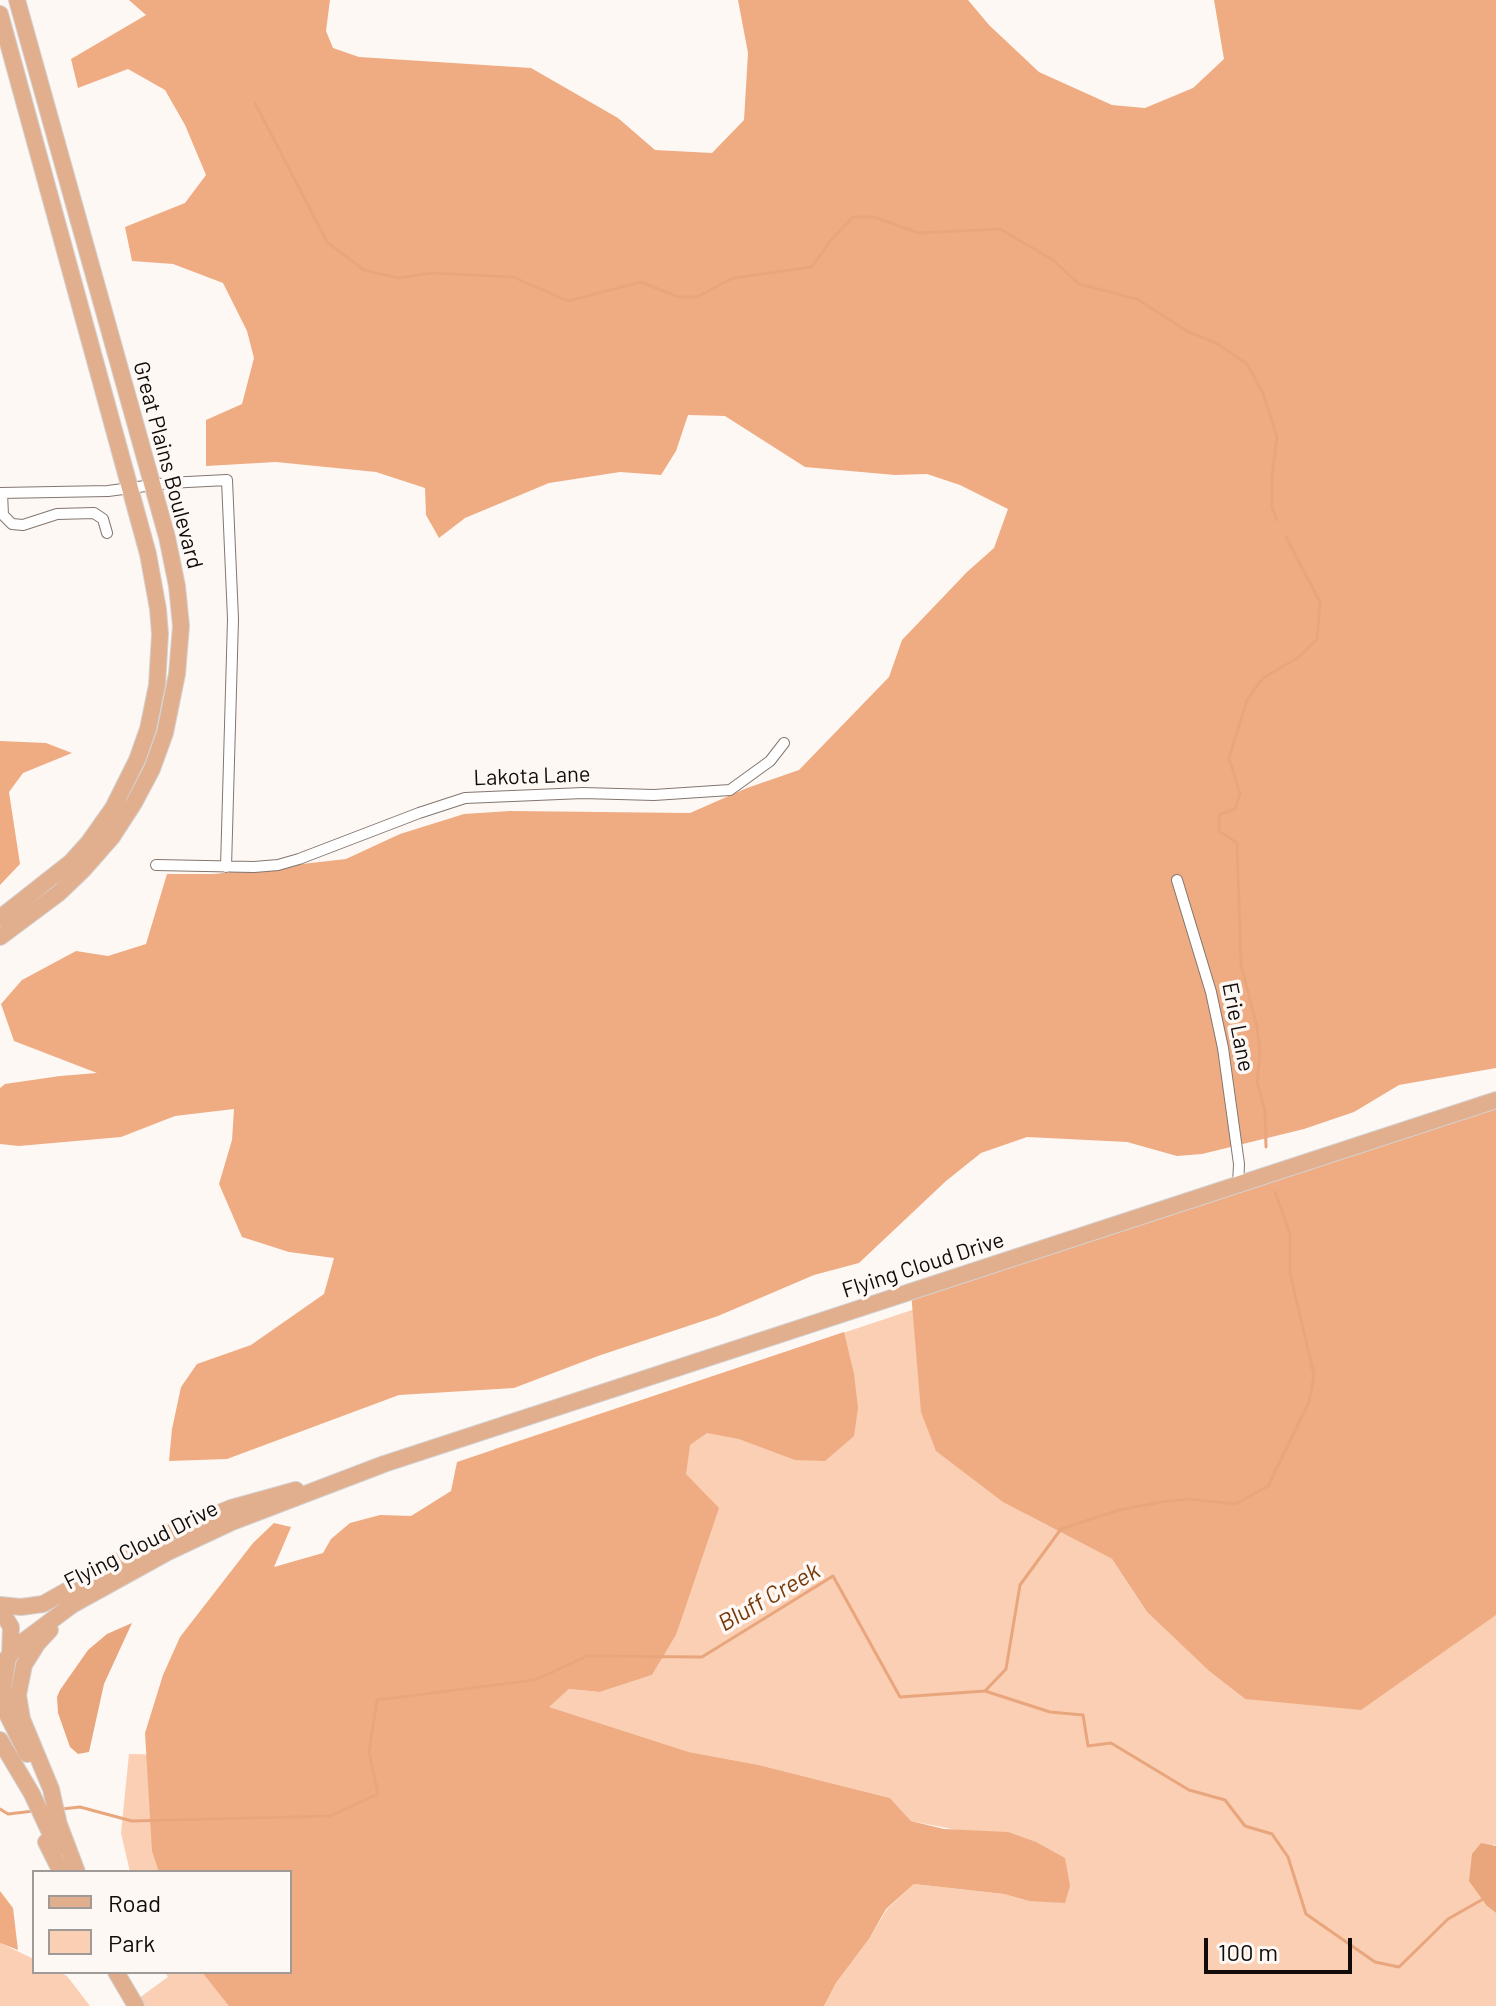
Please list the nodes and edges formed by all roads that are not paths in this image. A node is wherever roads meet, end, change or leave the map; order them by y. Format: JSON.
{"nodes":[{"id":1,"x":17,"y":0,"type":"edge"},
{"id":2,"x":0,"y":14,"type":"edge"},
{"id":3,"x":153,"y":485,"type":"junction"},
{"id":4,"x":130,"y":488,"type":"junction"},
{"id":5,"x":1,"y":493,"type":"edge"},
{"id":6,"x":107,"y":533,"type":"dead end"},
{"id":7,"x":784,"y":743,"type":"dead end"},
{"id":8,"x":156,"y":865,"type":"dead end"},
{"id":9,"x":226,"y":867,"type":"junction"},
{"id":10,"x":1177,"y":880,"type":"dead end"},
{"id":11,"x":0,"y":918,"type":"edge"},
{"id":12,"x":0,"y":937,"type":"edge"},
{"id":13,"x":1496,"y":1100,"type":"edge"},
{"id":14,"x":1238,"y":1186,"type":"junction"},
{"id":15,"x":363,"y":1472,"type":"junction"},
{"id":16,"x":128,"y":1574,"type":"junction"},
{"id":17,"x":0,"y":1607,"type":"edge"},
{"id":18,"x":6,"y":1659,"type":"edge"},
{"id":19,"x":0,"y":1740,"type":"edge"},
{"id":20,"x":0,"y":1761,"type":"edge"},
{"id":21,"x":30,"y":1778,"type":"junction"},
{"id":22,"x":63,"y":1870,"type":"edge"},
{"id":23,"x":76,"y":1870,"type":"edge"},
{"id":24,"x":117,"y":1974,"type":"edge"},
{"id":25,"x":136,"y":2006,"type":"edge"}],
"edges":[{"from":1,"to":3,"type":"main road","name":"Great Plains Boulevard"},
{"from":2,"to":4,"type":"main road","name":"Great Plains Boulevard"},
{"from":3,"to":4,"type":"street"},
{"from":3,"to":9,"type":"street"},
{"from":3,"to":12,"type":"main road","name":"Great Plains Boulevard"},
{"from":4,"to":5,"type":"street"},
{"from":4,"to":11,"type":"main road","name":"Great Plains Boulevard"},
{"from":5,"to":6,"type":"street"},
{"from":7,"to":9,"type":"street","name":"Lakota Lane"},
{"from":8,"to":9,"type":"street","name":"Lakota Lane"},
{"from":10,"to":14,"type":"street","name":"Erie Lane"},
{"from":13,"to":14,"type":"main road","name":"Flying Cloud Drive"},
{"from":14,"to":15,"type":"main road","name":"Flying Cloud Drive"},
{"from":15,"to":16,"type":"main road","name":"Flying Cloud Drive"},
{"from":15,"to":17,"type":"main road","name":"Flying Cloud Drive"},
{"from":16,"to":18,"type":"main road","name":"Flying Cloud Drive"},
{"from":16,"to":21,"type":"main road"},
{"from":17,"to":18,"type":"main road"},
{"from":18,"to":21,"type":"main road"},
{"from":19,"to":21,"type":"main road"},
{"from":20,"to":21,"type":"main road"},
{"from":21,"to":22,"type":"main road"},
{"from":21,"to":23,"type":"main road"},
{"from":24,"to":25,"type":"main road"}]}
